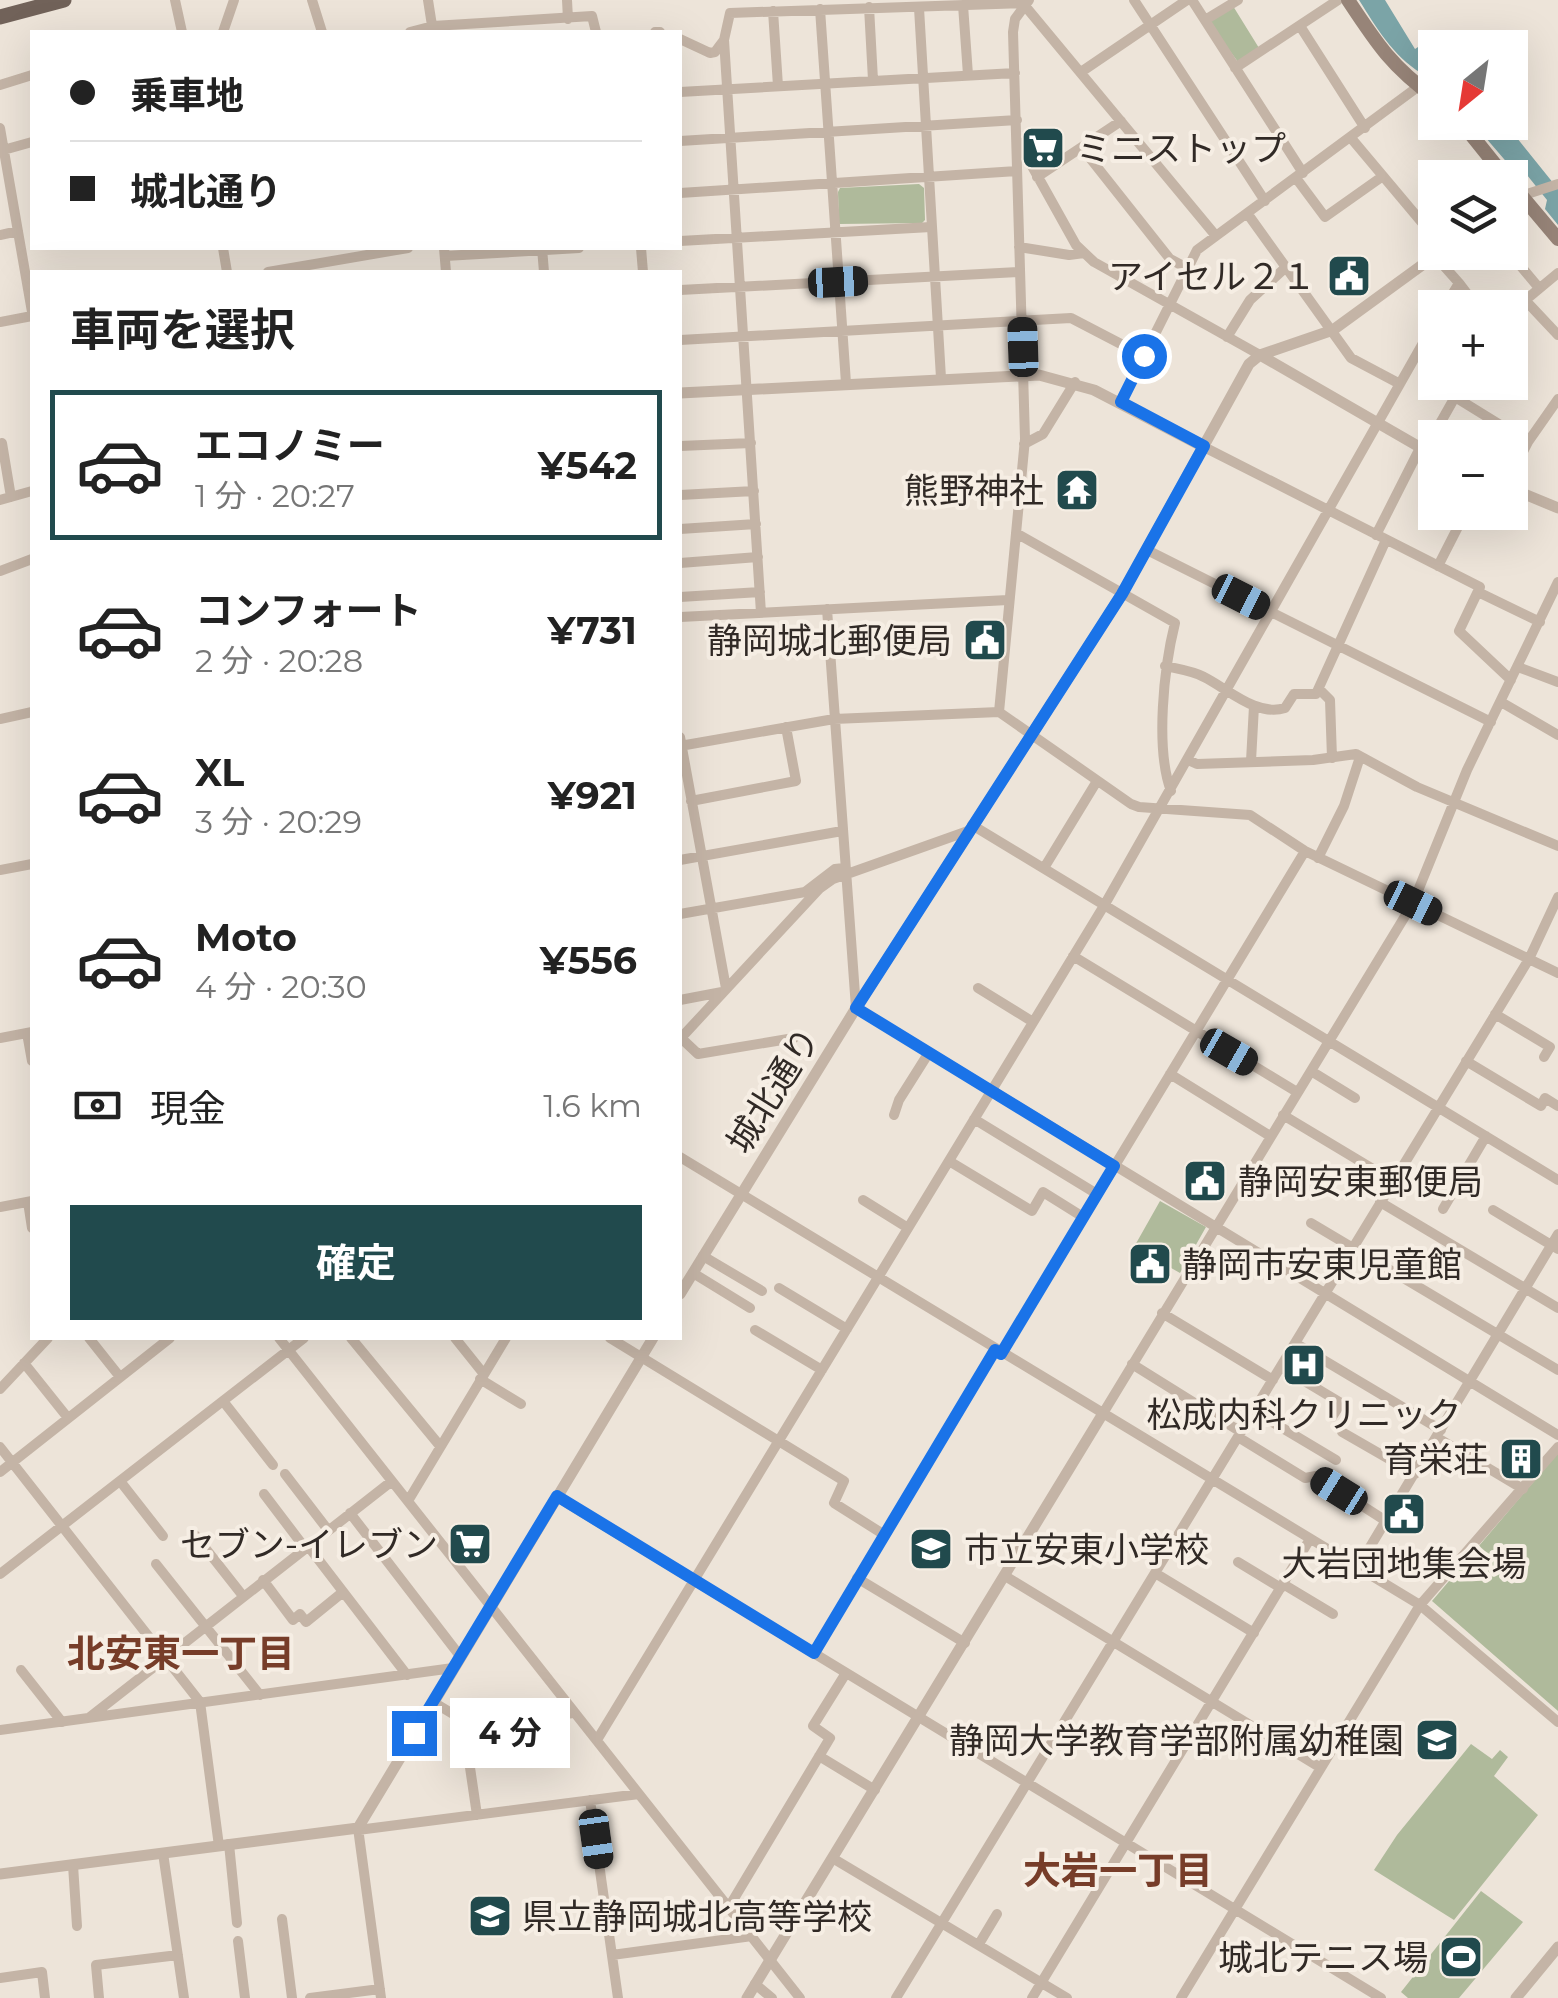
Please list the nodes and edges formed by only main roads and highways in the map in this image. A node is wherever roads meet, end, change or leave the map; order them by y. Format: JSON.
{"nodes":[{"id":1,"x":1348,"y":0,"type":"edge"},
{"id":2,"x":59,"y":1,"type":"edge"},
{"id":3,"x":0,"y":16,"type":"edge"},
{"id":4,"x":1418,"y":85,"type":"edge"},
{"id":5,"x":1476,"y":140,"type":"edge"},
{"id":6,"x":1492,"y":160,"type":"edge"},
{"id":7,"x":1528,"y":206,"type":"edge"},
{"id":8,"x":1558,"y":240,"type":"edge"}],
"edges":[{"from":1,"to":4,"type":"main road"},
{"from":2,"to":3,"type":"main road"},
{"from":5,"to":6,"type":"main road"},
{"from":7,"to":8,"type":"main road"}]}
